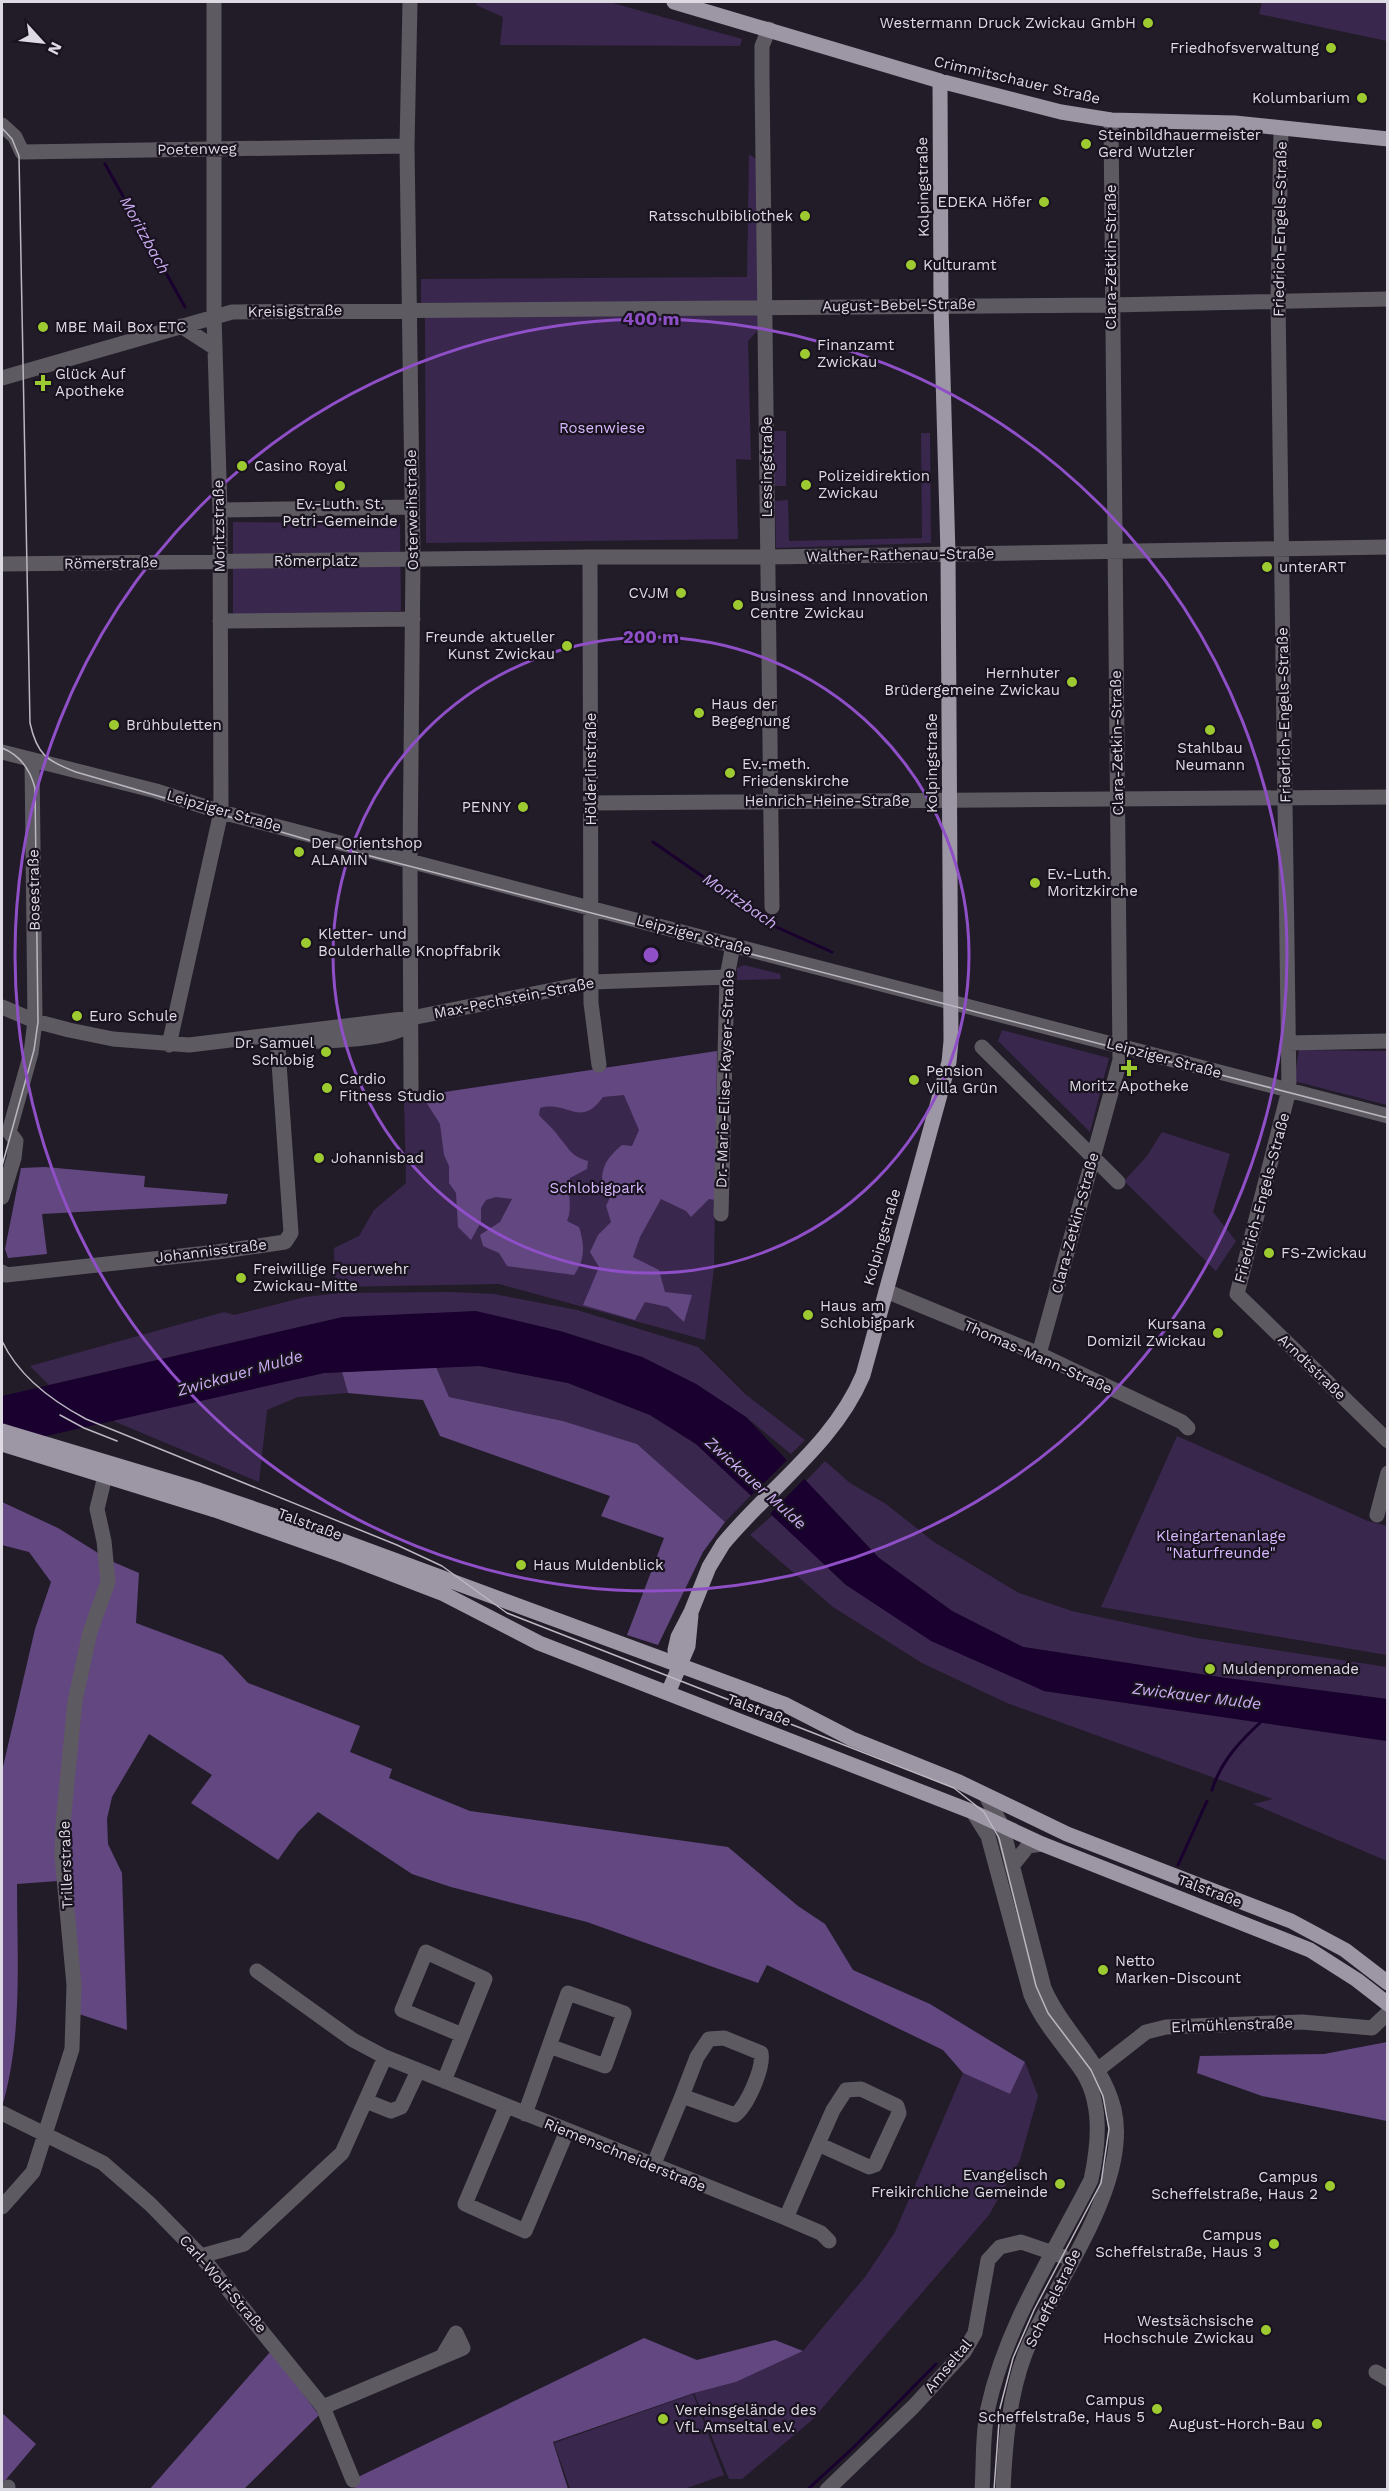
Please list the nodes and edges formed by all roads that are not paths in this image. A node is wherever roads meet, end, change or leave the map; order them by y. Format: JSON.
{"nodes":[{"id":1,"x":214,"y":2,"type":"edge"},
{"id":2,"x":410,"y":2,"type":"edge"},
{"id":3,"x":681,"y":2,"type":"edge"},
{"id":4,"x":769,"y":28,"type":"junction"},
{"id":5,"x":940,"y":81,"type":"junction"},
{"id":6,"x":1111,"y":120,"type":"junction"},
{"id":7,"x":2,"y":124,"type":"edge"},
{"id":8,"x":1281,"y":129,"type":"junction"},
{"id":9,"x":1388,"y":139,"type":"edge"},
{"id":10,"x":407,"y":146,"type":"junction"},
{"id":11,"x":214,"y":148,"type":"junction"},
{"id":12,"x":1388,"y":299,"type":"edge"},
{"id":13,"x":1278,"y":300,"type":"junction"},
{"id":14,"x":1111,"y":305,"type":"junction"},
{"id":15,"x":941,"y":306,"type":"junction"},
{"id":16,"x":765,"y":307,"type":"junction"},
{"id":17,"x":410,"y":312,"type":"junction"},
{"id":18,"x":214,"y":316,"type":"junction"},
{"id":19,"x":181,"y":326,"type":"junction"},
{"id":20,"x":215,"y":348,"type":"junction"},
{"id":21,"x":2,"y":378,"type":"edge"},
{"id":22,"x":412,"y":507,"type":"junction"},
{"id":23,"x":220,"y":510,"type":"junction"},
{"id":24,"x":1388,"y":547,"type":"edge"},
{"id":25,"x":1281,"y":549,"type":"junction"},
{"id":26,"x":1114,"y":552,"type":"junction"},
{"id":27,"x":948,"y":554,"type":"junction"},
{"id":28,"x":590,"y":556,"type":"junction"},
{"id":29,"x":769,"y":557,"type":"junction"},
{"id":30,"x":413,"y":560,"type":"junction"},
{"id":31,"x":220,"y":562,"type":"junction"},
{"id":32,"x":2,"y":564,"type":"edge"},
{"id":33,"x":413,"y":619,"type":"junction"},
{"id":34,"x":220,"y":621,"type":"junction"},
{"id":35,"x":2,"y":752,"type":"edge"},
{"id":36,"x":32,"y":760,"type":"junction"},
{"id":37,"x":1285,"y":797,"type":"junction"},
{"id":38,"x":1388,"y":797,"type":"edge"},
{"id":39,"x":1118,"y":799,"type":"junction"},
{"id":40,"x":950,"y":801,"type":"junction"},
{"id":41,"x":772,"y":802,"type":"junction"},
{"id":42,"x":591,"y":803,"type":"junction"},
{"id":43,"x":221,"y":812,"type":"junction"},
{"id":44,"x":410,"y":861,"type":"junction"},
{"id":45,"x":772,"y":907,"type":"dead end"},
{"id":46,"x":592,"y":908,"type":"junction"},
{"id":47,"x":733,"y":945,"type":"junction"},
{"id":48,"x":727,"y":977,"type":"junction"},
{"id":49,"x":593,"y":982,"type":"junction"},
{"id":50,"x":951,"y":1002,"type":"junction"},
{"id":51,"x":2,"y":1007,"type":"edge"},
{"id":52,"x":411,"y":1018,"type":"junction"},
{"id":53,"x":35,"y":1021,"type":"junction"},
{"id":54,"x":278,"y":1035,"type":"junction"},
{"id":55,"x":1388,"y":1041,"type":"edge"},
{"id":56,"x":1288,"y":1043,"type":"junction"},
{"id":57,"x":169,"y":1045,"type":"junction"},
{"id":58,"x":1120,"y":1046,"type":"junction"},
{"id":59,"x":982,"y":1047,"type":"dead end"},
{"id":60,"x":599,"y":1065,"type":"dead end"},
{"id":61,"x":411,"y":1089,"type":"dead end"},
{"id":62,"x":1289,"y":1090,"type":"junction"},
{"id":63,"x":1388,"y":1116,"type":"edge"},
{"id":64,"x":5,"y":1133,"type":"edge"},
{"id":65,"x":1093,"y":1159,"type":"junction"},
{"id":66,"x":1118,"y":1182,"type":"dead end"},
{"id":67,"x":2,"y":1197,"type":"edge"},
{"id":68,"x":721,"y":1214,"type":"dead end"},
{"id":69,"x":2,"y":1272,"type":"edge"},
{"id":70,"x":886,"y":1291,"type":"junction"},
{"id":71,"x":1237,"y":1294,"type":"joint"},
{"id":72,"x":1039,"y":1354,"type":"junction"},
{"id":73,"x":1188,"y":1428,"type":"dead end"},
{"id":74,"x":2,"y":1431,"type":"edge"},
{"id":75,"x":1388,"y":1441,"type":"edge"},
{"id":76,"x":2,"y":1444,"type":"edge"},
{"id":77,"x":107,"y":1470,"type":"junction"},
{"id":78,"x":1388,"y":1473,"type":"edge"},
{"id":79,"x":1377,"y":1515,"type":"dead end"},
{"id":80,"x":678,"y":1667,"type":"junction"},
{"id":81,"x":668,"y":1694,"type":"junction"},
{"id":82,"x":997,"y":1820,"type":"junction"},
{"id":83,"x":1042,"y":1844,"type":"junction"},
{"id":84,"x":1012,"y":1866,"type":"junction"},
{"id":85,"x":258,"y":1971,"type":"dead end"},
{"id":86,"x":1388,"y":1983,"type":"edge"},
{"id":87,"x":1388,"y":2004,"type":"edge"},
{"id":88,"x":1388,"y":2013,"type":"edge"},
{"id":89,"x":462,"y":2035,"type":"junction"},
{"id":90,"x":549,"y":2046,"type":"junction"},
{"id":91,"x":385,"y":2057,"type":"junction"},
{"id":92,"x":1098,"y":2068,"type":"junction"},
{"id":93,"x":418,"y":2071,"type":"junction"},
{"id":94,"x":1086,"y":2079,"type":"junction"},
{"id":95,"x":444,"y":2081,"type":"junction"},
{"id":96,"x":682,"y":2096,"type":"junction"},
{"id":97,"x":366,"y":2101,"type":"junction"},
{"id":98,"x":506,"y":2106,"type":"junction"},
{"id":99,"x":2,"y":2113,"type":"edge"},
{"id":100,"x":525,"y":2114,"type":"junction"},
{"id":101,"x":567,"y":2131,"type":"junction"},
{"id":102,"x":44,"y":2132,"type":"junction"},
{"id":103,"x":818,"y":2144,"type":"junction"},
{"id":104,"x":653,"y":2166,"type":"junction"},
{"id":105,"x":2,"y":2207,"type":"edge"},
{"id":106,"x":786,"y":2218,"type":"junction"},
{"id":107,"x":829,"y":2241,"type":"dead end"},
{"id":108,"x":1054,"y":2251,"type":"junction"},
{"id":109,"x":201,"y":2256,"type":"junction"},
{"id":110,"x":1070,"y":2261,"type":"junction"},
{"id":111,"x":443,"y":2355,"type":"dead end"},
{"id":112,"x":323,"y":2407,"type":"junction"},
{"id":113,"x":353,"y":2480,"type":"dead end"},
{"id":114,"x":827,"y":2490,"type":"edge"},
{"id":115,"x":982,"y":2490,"type":"edge"},
{"id":116,"x":1003,"y":2490,"type":"edge"}],
"edges":[{"from":1,"to":11,"type":"street","name":"Moritzstraße"},
{"from":2,"to":10,"type":"street","name":"Osterweihstraße"},
{"from":3,"to":4,"type":"main road","name":"Crimmitschauer Straße"},
{"from":4,"to":5,"type":"main road","name":"Crimmitschauer Straße"},
{"from":4,"to":16,"type":"street","name":"Lessingstraße"},
{"from":5,"to":6,"type":"main road","name":"Crimmitschauer Straße"},
{"from":5,"to":15,"type":"main road","name":"Kolpingstraße"},
{"from":6,"to":8,"type":"main road","name":"Crimmitschauer Straße"},
{"from":6,"to":14,"type":"street","name":"Clara-Zetkin-Straße"},
{"from":7,"to":11,"type":"street","name":"Poetenweg"},
{"from":8,"to":9,"type":"main road","name":"Crimmitschauer Straße"},
{"from":8,"to":13,"type":"street","name":"Friedrich-Engels-Straße"},
{"from":10,"to":11,"type":"street","name":"Poetenweg"},
{"from":10,"to":17,"type":"street","name":"Osterweihstraße"},
{"from":11,"to":18,"type":"street","name":"Moritzstraße"},
{"from":12,"to":13,"type":"street","name":"August-Bebel-Straße"},
{"from":13,"to":14,"type":"street","name":"August-Bebel-Straße"},
{"from":13,"to":25,"type":"street","name":"Friedrich-Engels-Straße"},
{"from":14,"to":15,"type":"street","name":"August-Bebel-Straße"},
{"from":14,"to":26,"type":"street","name":"Clara-Zetkin-Straße"},
{"from":15,"to":16,"type":"street","name":"August-Bebel-Straße"},
{"from":15,"to":27,"type":"main road","name":"Kolpingstraße"},
{"from":16,"to":17,"type":"street","name":"August-Bebel-Straße"},
{"from":16,"to":29,"type":"street","name":"Lessingstraße"},
{"from":17,"to":18,"type":"street","name":"Kreisigstraße"},
{"from":17,"to":22,"type":"street","name":"Osterweihstraße"},
{"from":18,"to":19,"type":"street","name":"Kreisigstraße"},
{"from":18,"to":20,"type":"street","name":"Moritzstraße"},
{"from":19,"to":20,"type":"street"},
{"from":19,"to":21,"type":"street","name":"Kreisigstraße"},
{"from":20,"to":23,"type":"street","name":"Moritzstraße"},
{"from":22,"to":23,"type":"street"},
{"from":22,"to":30,"type":"street","name":"Osterweihstraße"},
{"from":23,"to":31,"type":"street","name":"Moritzstraße"},
{"from":24,"to":25,"type":"street","name":"Walther-Rathenau-Straße"},
{"from":25,"to":26,"type":"street","name":"Walther-Rathenau-Straße"},
{"from":25,"to":37,"type":"street","name":"Friedrich-Engels-Straße"},
{"from":26,"to":27,"type":"street","name":"Walther-Rathenau-Straße"},
{"from":26,"to":39,"type":"street","name":"Clara-Zetkin-Straße"},
{"from":27,"to":29,"type":"street","name":"Walther-Rathenau-Straße"},
{"from":27,"to":40,"type":"main road","name":"Kolpingstraße"},
{"from":28,"to":29,"type":"street","name":"Walther-Rathenau-Straße"},
{"from":28,"to":30,"type":"street","name":"Walther-Rathenau-Straße"},
{"from":28,"to":42,"type":"street","name":"Hölderlinstraße"},
{"from":29,"to":41,"type":"street","name":"Lessingstraße"},
{"from":30,"to":31,"type":"street","name":"Römerplatz"},
{"from":30,"to":33,"type":"street","name":"Osterweihstraße"},
{"from":31,"to":32,"type":"street","name":"Römerstraße"},
{"from":31,"to":34,"type":"street","name":"Moritzstraße"},
{"from":33,"to":34,"type":"street"},
{"from":33,"to":44,"type":"street","name":"Osterweihstraße"},
{"from":34,"to":43,"type":"street","name":"Moritzstraße"},
{"from":35,"to":36,"type":"street","name":"Leipziger Straße"},
{"from":36,"to":43,"type":"street","name":"Leipziger Straße"},
{"from":36,"to":53,"type":"street","name":"Bosestraße"},
{"from":37,"to":38,"type":"street","name":"Heinrich-Heine-Straße"},
{"from":37,"to":39,"type":"street","name":"Heinrich-Heine-Straße"},
{"from":37,"to":56,"type":"street","name":"Friedrich-Engels-Straße"},
{"from":39,"to":40,"type":"street","name":"Heinrich-Heine-Straße"},
{"from":39,"to":58,"type":"street","name":"Clara-Zetkin-Straße"},
{"from":40,"to":41,"type":"street","name":"Heinrich-Heine-Straße"},
{"from":40,"to":50,"type":"main road","name":"Kolpingstraße"},
{"from":41,"to":42,"type":"street","name":"Heinrich-Heine-Straße"},
{"from":41,"to":45,"type":"street","name":"Lessingstraße"},
{"from":42,"to":46,"type":"street","name":"Hölderlinstraße"},
{"from":43,"to":44,"type":"street","name":"Leipziger Straße"},
{"from":43,"to":57,"type":"street","name":"Moritzstraße"},
{"from":44,"to":46,"type":"street","name":"Leipziger Straße"},
{"from":44,"to":52,"type":"street","name":"Osterweihstraße"},
{"from":46,"to":47,"type":"street","name":"Leipziger Straße"},
{"from":46,"to":49,"type":"street","name":"Hölderlinstraße"},
{"from":47,"to":48,"type":"street","name":"Dr.-Marie-Elise-Kayser-Straße"},
{"from":47,"to":50,"type":"street","name":"Leipziger Straße"},
{"from":48,"to":49,"type":"street","name":"Max-Pechstein-Straße"},
{"from":48,"to":68,"type":"street","name":"Dr.-Marie-Elise-Kayser-Straße"},
{"from":49,"to":52,"type":"street","name":"Max-Pechstein-Straße"},
{"from":49,"to":60,"type":"street","name":"Hölderlinstraße"},
{"from":50,"to":58,"type":"street","name":"Leipziger Straße"},
{"from":50,"to":70,"type":"main road","name":"Kolpingstraße"},
{"from":51,"to":53,"type":"street","name":"Max-Pechstein-Straße"},
{"from":52,"to":54,"type":"street","name":"Max-Pechstein-Straße"},
{"from":52,"to":61,"type":"street","name":"Osterweihstraße"},
{"from":53,"to":57,"type":"street","name":"Max-Pechstein-Straße"},
{"from":53,"to":64,"type":"street","name":"Bosestraße"},
{"from":54,"to":57,"type":"street","name":"Max-Pechstein-Straße"},
{"from":54,"to":69,"type":"street","name":"Johannisstraße"},
{"from":55,"to":56,"type":"street"},
{"from":56,"to":62,"type":"street","name":"Friedrich-Engels-Straße"},
{"from":58,"to":62,"type":"street","name":"Leipziger Straße"},
{"from":58,"to":65,"type":"street","name":"Clara-Zetkin-Straße"},
{"from":59,"to":65,"type":"street"},
{"from":62,"to":63,"type":"street","name":"Leipziger Straße"},
{"from":62,"to":71,"type":"street","name":"Friedrich-Engels-Straße"},
{"from":64,"to":67,"type":"street"},
{"from":65,"to":66,"type":"street"},
{"from":65,"to":72,"type":"street","name":"Clara-Zetkin-Straße"},
{"from":70,"to":72,"type":"street","name":"Thomas-Mann-Straße"},
{"from":70,"to":80,"type":"main road","name":"Kolpingstraße"},
{"from":71,"to":75,"type":"street","name":"Arndtstraße"},
{"from":72,"to":73,"type":"street","name":"Thomas-Mann-Straße"},
{"from":74,"to":77,"type":"main road"},
{"from":76,"to":77,"type":"main road"},
{"from":77,"to":80,"type":"main road","name":"Talstraße"},
{"from":77,"to":81,"type":"main road","name":"Talstraße"},
{"from":77,"to":102,"type":"street","name":"Trillerstraße"},
{"from":78,"to":79,"type":"street"},
{"from":80,"to":81,"type":"main road"},
{"from":80,"to":82,"type":"main road","name":"Talstraße"},
{"from":81,"to":82,"type":"main road","name":"Talstraße"},
{"from":82,"to":83,"type":"main road","name":"Talstraße"},
{"from":82,"to":84,"type":"street","name":"Scheffelstraße"},
{"from":82,"to":86,"type":"main road","name":"Talstraße"},
{"from":82,"to":94,"type":"street","name":"Scheffelstraße"},
{"from":83,"to":84,"type":"street"},
{"from":83,"to":87,"type":"main road","name":"Talstraße"},
{"from":84,"to":92,"type":"street","name":"Scheffelstraße"},
{"from":85,"to":91,"type":"street","name":"Riemenschneiderstraße"},
{"from":88,"to":92,"type":"street","name":"Erlmühlenstraße"},
{"from":89,"to":89,"type":"street"},
{"from":89,"to":95,"type":"street"},
{"from":90,"to":90,"type":"street"},
{"from":90,"to":100,"type":"street"},
{"from":91,"to":93,"type":"street","name":"Riemenschneiderstraße"},
{"from":91,"to":97,"type":"street"},
{"from":92,"to":94,"type":"street","name":"Erlmühlenstraße"},
{"from":92,"to":110,"type":"street","name":"Scheffelstraße"},
{"from":93,"to":95,"type":"street","name":"Riemenschneiderstraße"},
{"from":93,"to":97,"type":"street"},
{"from":94,"to":108,"type":"street","name":"Scheffelstraße"},
{"from":95,"to":98,"type":"street","name":"Riemenschneiderstraße"},
{"from":96,"to":96,"type":"street"},
{"from":96,"to":104,"type":"street"},
{"from":97,"to":109,"type":"street"},
{"from":98,"to":100,"type":"street","name":"Riemenschneiderstraße"},
{"from":98,"to":101,"type":"street"},
{"from":99,"to":102,"type":"street","name":"Carl-Wolf-Straße"},
{"from":100,"to":101,"type":"street","name":"Riemenschneiderstraße"},
{"from":101,"to":104,"type":"street","name":"Riemenschneiderstraße"},
{"from":102,"to":105,"type":"street","name":"Trillerstraße"},
{"from":102,"to":109,"type":"street","name":"Carl-Wolf-Straße"},
{"from":103,"to":103,"type":"street"},
{"from":103,"to":106,"type":"street"},
{"from":104,"to":106,"type":"street","name":"Riemenschneiderstraße"},
{"from":106,"to":107,"type":"street","name":"Riemenschneiderstraße"},
{"from":108,"to":110,"type":"street","name":"Amseltal"},
{"from":108,"to":114,"type":"street","name":"Amseltal"},
{"from":108,"to":115,"type":"street","name":"Scheffelstraße"},
{"from":109,"to":112,"type":"street","name":"Carl-Wolf-Straße"},
{"from":110,"to":116,"type":"street","name":"Scheffelstraße"},
{"from":111,"to":112,"type":"street"},
{"from":112,"to":113,"type":"street","name":"Carl-Wolf-Straße"}]}
